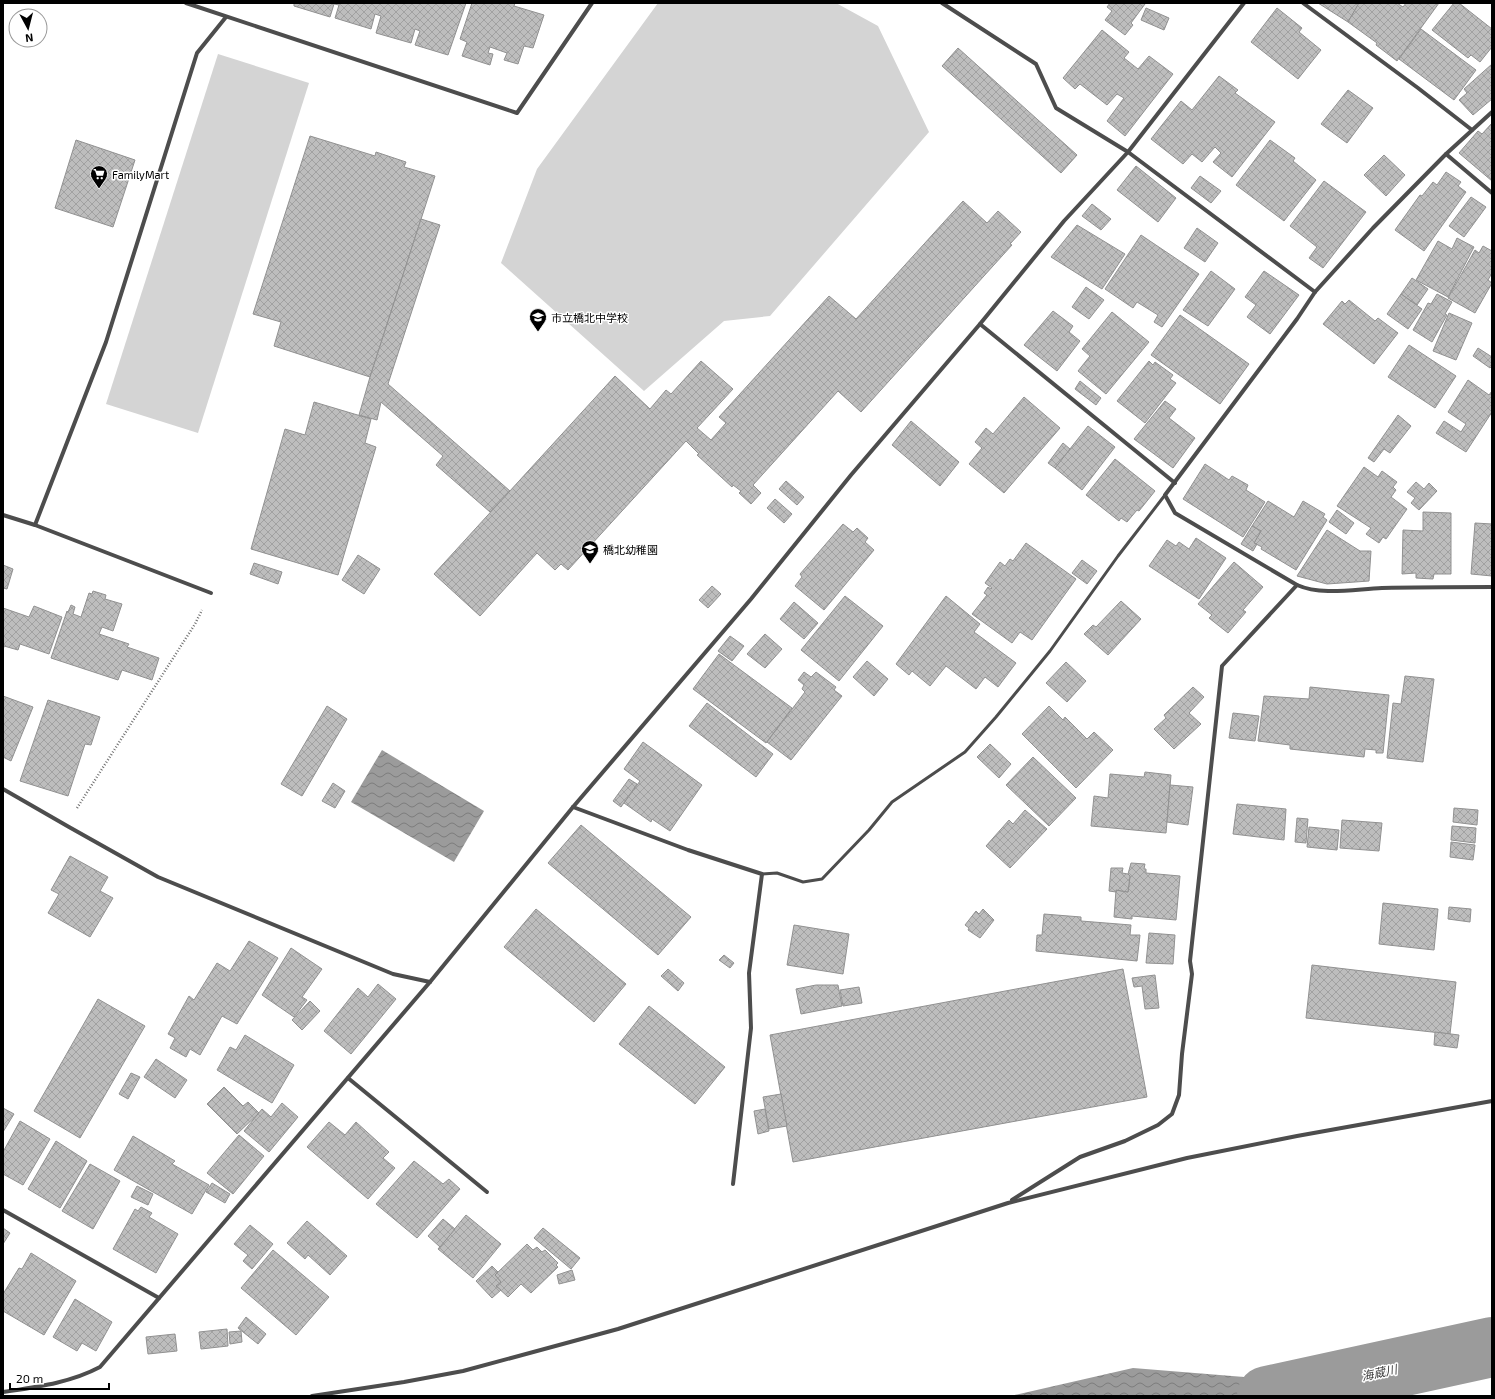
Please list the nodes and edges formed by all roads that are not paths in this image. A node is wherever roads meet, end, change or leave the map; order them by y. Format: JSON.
{"nodes":[{"id":1,"x":186,"y":3,"type":"edge"},
{"id":2,"x":592,"y":3,"type":"edge"},
{"id":3,"x":942,"y":3,"type":"edge"},
{"id":4,"x":1244,"y":3,"type":"edge"},
{"id":5,"x":1303,"y":3,"type":"edge"},
{"id":6,"x":226,"y":17,"type":"junction"},
{"id":7,"x":1492,"y":112,"type":"edge"},
{"id":8,"x":1472,"y":130,"type":"junction"},
{"id":9,"x":1128,"y":152,"type":"junction"},
{"id":10,"x":1446,"y":154,"type":"junction"},
{"id":11,"x":1492,"y":193,"type":"edge"},
{"id":12,"x":1315,"y":292,"type":"junction"},
{"id":13,"x":980,"y":324,"type":"junction"},
{"id":14,"x":1175,"y":483,"type":"junction"},
{"id":15,"x":1166,"y":495,"type":"junction"},
{"id":16,"x":3,"y":515,"type":"edge"},
{"id":17,"x":35,"y":525,"type":"junction"},
{"id":18,"x":1297,"y":585,"type":"junction"},
{"id":19,"x":1492,"y":587,"type":"edge"},
{"id":20,"x":211,"y":593,"type":"road end"},
{"id":21,"x":3,"y":789,"type":"edge"},
{"id":22,"x":573,"y":807,"type":"junction"},
{"id":23,"x":762,"y":874,"type":"junction"},
{"id":24,"x":430,"y":982,"type":"junction"},
{"id":25,"x":348,"y":1078,"type":"junction"},
{"id":26,"x":1492,"y":1101,"type":"edge"},
{"id":27,"x":733,"y":1184,"type":"dead end"},
{"id":28,"x":487,"y":1192,"type":"dead end"},
{"id":29,"x":1008,"y":1203,"type":"junction"},
{"id":30,"x":3,"y":1210,"type":"edge"},
{"id":31,"x":159,"y":1298,"type":"junction"},
{"id":32,"x":3,"y":1392,"type":"edge"},
{"id":33,"x":312,"y":1396,"type":"edge"}],
"edges":[{"from":1,"to":6,"type":"street"},
{"from":2,"to":6,"type":"street"},
{"from":3,"to":9,"type":"street"},
{"from":4,"to":9,"type":"street"},
{"from":5,"to":8,"type":"street"},
{"from":6,"to":17,"type":"street"},
{"from":7,"to":8,"type":"street"},
{"from":8,"to":10,"type":"street"},
{"from":9,"to":12,"type":"street"},
{"from":9,"to":13,"type":"street"},
{"from":10,"to":11,"type":"street"},
{"from":10,"to":12,"type":"street"},
{"from":12,"to":14,"type":"street"},
{"from":13,"to":14,"type":"street"},
{"from":13,"to":22,"type":"street"},
{"from":14,"to":15,"type":"street"},
{"from":15,"to":18,"type":"street"},
{"from":15,"to":23,"type":"lane"},
{"from":16,"to":17,"type":"street"},
{"from":17,"to":20,"type":"street"},
{"from":18,"to":19,"type":"street"},
{"from":18,"to":29,"type":"street"},
{"from":21,"to":24,"type":"street"},
{"from":22,"to":23,"type":"street"},
{"from":22,"to":24,"type":"street"},
{"from":23,"to":27,"type":"street"},
{"from":24,"to":25,"type":"street"},
{"from":25,"to":28,"type":"street"},
{"from":25,"to":31,"type":"street"},
{"from":26,"to":29,"type":"street"},
{"from":29,"to":33,"type":"street"},
{"from":30,"to":31,"type":"street"},
{"from":31,"to":32,"type":"street"}]}
